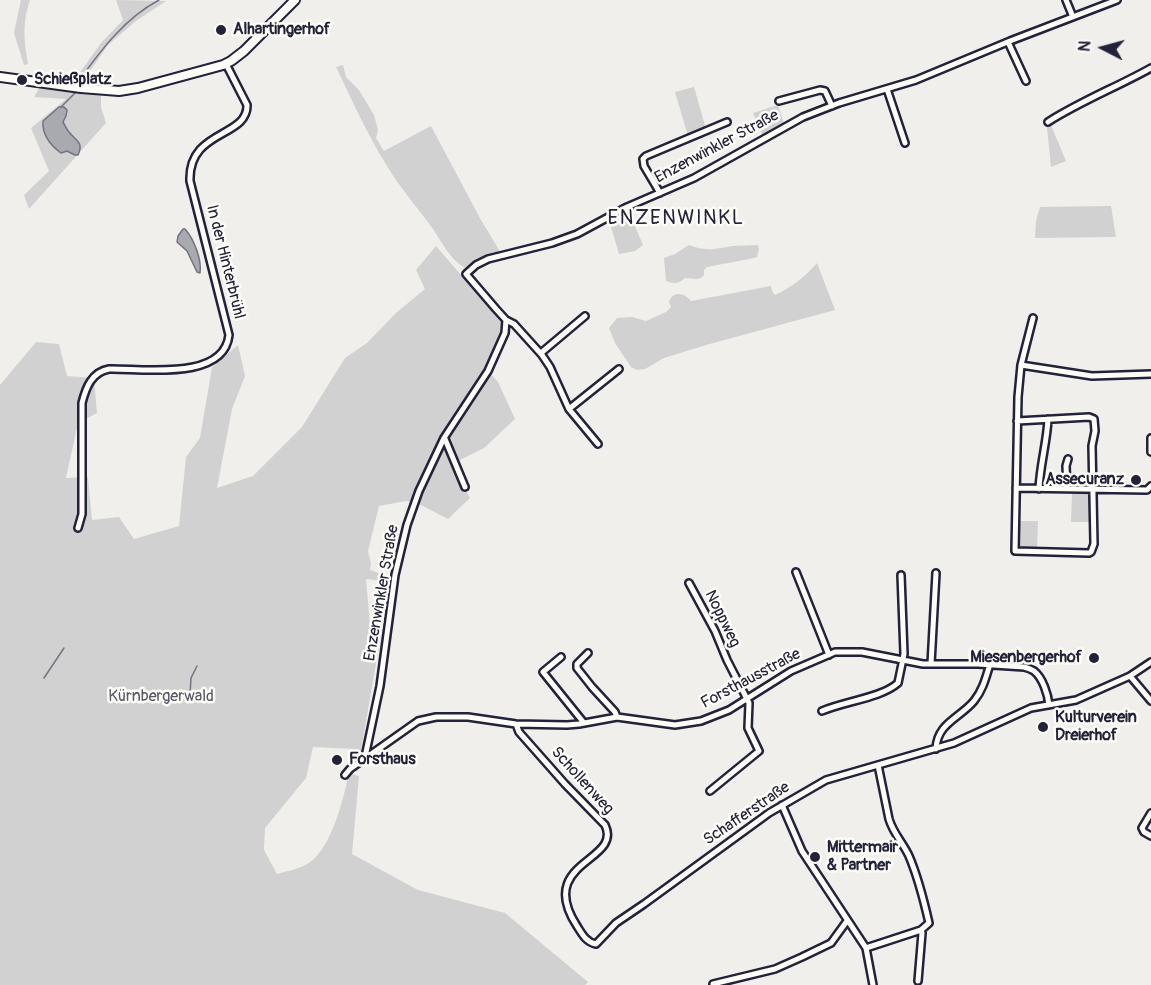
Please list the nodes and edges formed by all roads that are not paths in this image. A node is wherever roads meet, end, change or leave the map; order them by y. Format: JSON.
{"nodes":[{"id":1,"x":295,"y":0,"type":"edge"},
{"id":2,"x":1066,"y":0,"type":"edge"},
{"id":3,"x":1118,"y":0,"type":"edge"},
{"id":4,"x":1073,"y":17,"type":"junction"},
{"id":5,"x":1008,"y":42,"type":"junction"},
{"id":6,"x":226,"y":63,"type":"junction"},
{"id":7,"x":1151,"y":68,"type":"edge"},
{"id":8,"x":0,"y":77,"type":"edge"},
{"id":9,"x":1026,"y":81,"type":"dead end"},
{"id":10,"x":887,"y":89,"type":"junction"},
{"id":11,"x":779,"y":101,"type":"dead end"},
{"id":12,"x":832,"y":106,"type":"junction"},
{"id":13,"x":727,"y":122,"type":"dead end"},
{"id":14,"x":1048,"y":122,"type":"dead end"},
{"id":15,"x":905,"y":143,"type":"dead end"},
{"id":16,"x":660,"y":193,"type":"junction"},
{"id":17,"x":585,"y":316,"type":"dead end"},
{"id":18,"x":1033,"y":318,"type":"dead end"},
{"id":19,"x":506,"y":320,"type":"junction"},
{"id":20,"x":541,"y":353,"type":"junction"},
{"id":21,"x":1022,"y":365,"type":"junction"},
{"id":22,"x":619,"y":369,"type":"dead end"},
{"id":23,"x":1151,"y":374,"type":"edge"},
{"id":24,"x":569,"y":409,"type":"junction"},
{"id":25,"x":1047,"y":419,"type":"junction"},
{"id":26,"x":1017,"y":421,"type":"junction"},
{"id":27,"x":444,"y":438,"type":"junction"},
{"id":28,"x":1151,"y":438,"type":"edge"},
{"id":29,"x":598,"y":444,"type":"dead end"},
{"id":30,"x":1151,"y":452,"type":"edge"},
{"id":31,"x":1068,"y":459,"type":"dead end"},
{"id":32,"x":465,"y":487,"type":"dead end"},
{"id":33,"x":1151,"y":487,"type":"edge"},
{"id":34,"x":1016,"y":488,"type":"junction"},
{"id":35,"x":1039,"y":489,"type":"junction"},
{"id":36,"x":1067,"y":489,"type":"junction"},
{"id":37,"x":1093,"y":490,"type":"junction"},
{"id":38,"x":78,"y":528,"type":"dead end"},
{"id":39,"x":796,"y":572,"type":"dead end"},
{"id":40,"x":936,"y":573,"type":"dead end"},
{"id":41,"x":901,"y":575,"type":"dead end"},
{"id":42,"x":689,"y":584,"type":"dead end"},
{"id":43,"x":588,"y":653,"type":"dead end"},
{"id":44,"x":829,"y":654,"type":"junction"},
{"id":45,"x":561,"y":657,"type":"dead end"},
{"id":46,"x":904,"y":661,"type":"junction"},
{"id":47,"x":1151,"y":662,"type":"edge"},
{"id":48,"x":931,"y":664,"type":"junction"},
{"id":49,"x":990,"y":664,"type":"junction"},
{"id":50,"x":1130,"y":676,"type":"junction"},
{"id":51,"x":747,"y":699,"type":"junction"},
{"id":52,"x":1151,"y":700,"type":"edge"},
{"id":53,"x":1049,"y":705,"type":"junction"},
{"id":54,"x":822,"y":711,"type":"dead end"},
{"id":55,"x":617,"y":717,"type":"junction"},
{"id":56,"x":585,"y":723,"type":"junction"},
{"id":57,"x":516,"y":724,"type":"junction"},
{"id":58,"x":936,"y":748,"type":"junction"},
{"id":59,"x":365,"y":758,"type":"junction"},
{"id":60,"x":878,"y":765,"type":"junction"},
{"id":61,"x":345,"y":775,"type":"dead end"},
{"id":62,"x":710,"y":791,"type":"dead end"},
{"id":63,"x":782,"y":805,"type":"junction"},
{"id":64,"x":1151,"y":813,"type":"edge"},
{"id":65,"x":1151,"y":836,"type":"edge"},
{"id":66,"x":847,"y":921,"type":"junction"},
{"id":67,"x":921,"y":930,"type":"junction"},
{"id":68,"x":596,"y":944,"type":"joint"},
{"id":69,"x":866,"y":948,"type":"junction"},
{"id":70,"x":918,"y":981,"type":"dead end"},
{"id":71,"x":713,"y":984,"type":"edge"},
{"id":72,"x":873,"y":985,"type":"edge"}],
"edges":[{"from":1,"to":6,"type":"street"},
{"from":2,"to":4,"type":"street"},
{"from":3,"to":4,"type":"street","name":"Enzenwinkler Straße"},
{"from":4,"to":5,"type":"street","name":"Enzenwinkler Straße"},
{"from":5,"to":9,"type":"street"},
{"from":5,"to":10,"type":"street","name":"Enzenwinkler Straße"},
{"from":6,"to":8,"type":"street"},
{"from":6,"to":38,"type":"street","name":"In der Hinterbrühl"},
{"from":7,"to":14,"type":"street"},
{"from":10,"to":12,"type":"street","name":"Enzenwinkler Straße"},
{"from":10,"to":15,"type":"street"},
{"from":11,"to":12,"type":"street","name":"Enzenwinkler Straße"},
{"from":12,"to":16,"type":"street","name":"Enzenwinkler Straße"},
{"from":13,"to":16,"type":"street"},
{"from":16,"to":19,"type":"street","name":"Enzenwinkler Straße"},
{"from":17,"to":20,"type":"street"},
{"from":18,"to":21,"type":"street"},
{"from":19,"to":20,"type":"street"},
{"from":19,"to":27,"type":"street","name":"Enzenwinkler Straße"},
{"from":20,"to":24,"type":"street"},
{"from":21,"to":23,"type":"street"},
{"from":21,"to":26,"type":"street"},
{"from":22,"to":24,"type":"street"},
{"from":24,"to":29,"type":"street"},
{"from":25,"to":26,"type":"street"},
{"from":25,"to":35,"type":"street"},
{"from":25,"to":37,"type":"street"},
{"from":26,"to":34,"type":"street"},
{"from":27,"to":32,"type":"street"},
{"from":27,"to":59,"type":"street","name":"Enzenwinkler Straße"},
{"from":28,"to":30,"type":"street"},
{"from":31,"to":36,"type":"street"},
{"from":33,"to":37,"type":"street"},
{"from":34,"to":35,"type":"street"},
{"from":34,"to":37,"type":"street"},
{"from":35,"to":36,"type":"street"},
{"from":36,"to":37,"type":"street"},
{"from":39,"to":44,"type":"street"},
{"from":40,"to":48,"type":"street"},
{"from":41,"to":46,"type":"street"},
{"from":42,"to":51,"type":"street","name":"Noppweg"},
{"from":43,"to":55,"type":"street"},
{"from":44,"to":46,"type":"street","name":"Forsthausstraße"},
{"from":44,"to":51,"type":"street","name":"Forsthausstraße"},
{"from":45,"to":56,"type":"street"},
{"from":46,"to":48,"type":"street","name":"Forsthausstraße"},
{"from":46,"to":54,"type":"street"},
{"from":47,"to":50,"type":"street","name":"Schafferstraße"},
{"from":48,"to":49,"type":"street","name":"Forsthausstraße"},
{"from":49,"to":53,"type":"street","name":"Forsthausstraße"},
{"from":49,"to":58,"type":"street"},
{"from":50,"to":52,"type":"street"},
{"from":50,"to":53,"type":"street","name":"Schafferstraße"},
{"from":51,"to":55,"type":"street","name":"Forsthausstraße"},
{"from":51,"to":62,"type":"street"},
{"from":53,"to":58,"type":"street","name":"Schafferstraße"},
{"from":55,"to":56,"type":"street","name":"Forsthausstraße"},
{"from":56,"to":57,"type":"street","name":"Forsthausstraße"},
{"from":57,"to":59,"type":"street","name":"Forsthausstraße"},
{"from":57,"to":68,"type":"street","name":"Schollenweg"},
{"from":58,"to":60,"type":"street","name":"Schafferstraße"},
{"from":59,"to":61,"type":"street","name":"Forsthausstraße"},
{"from":60,"to":63,"type":"street","name":"Schafferstraße"},
{"from":60,"to":67,"type":"street"},
{"from":63,"to":66,"type":"street"},
{"from":63,"to":68,"type":"street","name":"Schafferstraße"},
{"from":64,"to":65,"type":"street"},
{"from":66,"to":69,"type":"street"},
{"from":66,"to":71,"type":"street"},
{"from":67,"to":69,"type":"street"},
{"from":67,"to":70,"type":"street"},
{"from":69,"to":72,"type":"street"}]}
